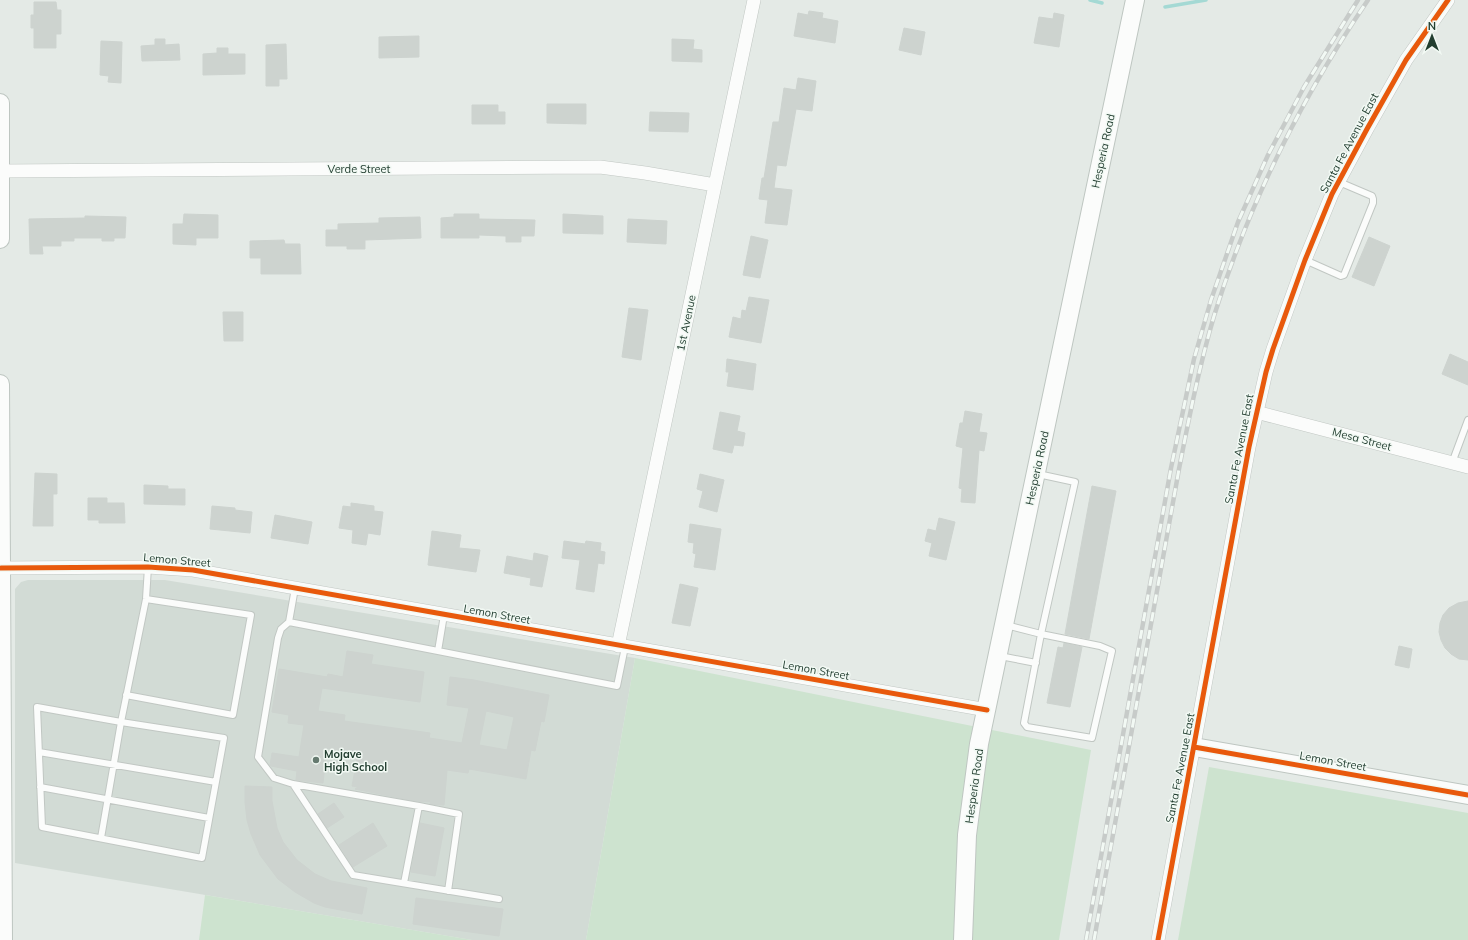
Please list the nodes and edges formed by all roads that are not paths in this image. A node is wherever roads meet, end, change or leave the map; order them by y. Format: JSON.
{"nodes":[{"id":1,"x":1135,"y":0,"type":"edge"},
{"id":2,"x":1448,"y":0,"type":"edge"},
{"id":3,"x":753,"y":4,"type":"edge"},
{"id":4,"x":0,"y":103,"type":"edge"},
{"id":5,"x":1,"y":171,"type":"edge"},
{"id":6,"x":1339,"y":182,"type":"junction"},
{"id":7,"x":715,"y":185,"type":"junction"},
{"id":8,"x":0,"y":239,"type":"edge"},
{"id":9,"x":1305,"y":260,"type":"junction"},
{"id":10,"x":0,"y":384,"type":"edge"},
{"id":11,"x":1256,"y":412,"type":"junction"},
{"id":12,"x":1468,"y":420,"type":"edge"},
{"id":13,"x":1452,"y":463,"type":"junction"},
{"id":14,"x":1468,"y":467,"type":"edge"},
{"id":15,"x":1036,"y":473,"type":"junction"},
{"id":16,"x":148,"y":567,"type":"junction"},
{"id":17,"x":1,"y":568,"type":"junction"},
{"id":18,"x":295,"y":588,"type":"junction"},
{"id":19,"x":146,"y":599,"type":"junction"},
{"id":20,"x":444,"y":614,"type":"junction"},
{"id":21,"x":289,"y":622,"type":"junction"},
{"id":22,"x":1004,"y":625,"type":"junction"},
{"id":23,"x":1042,"y":634,"type":"junction"},
{"id":24,"x":622,"y":646,"type":"junction"},
{"id":25,"x":438,"y":651,"type":"junction"},
{"id":26,"x":998,"y":655,"type":"junction"},
{"id":27,"x":1036,"y":663,"type":"junction"},
{"id":28,"x":126,"y":695,"type":"junction"},
{"id":29,"x":987,"y":710,"type":"junction"},
{"id":30,"x":121,"y":722,"type":"junction"},
{"id":31,"x":1194,"y":747,"type":"junction"},
{"id":32,"x":39,"y":752,"type":"junction"},
{"id":33,"x":114,"y":765,"type":"junction"},
{"id":34,"x":216,"y":782,"type":"junction"},
{"id":35,"x":293,"y":784,"type":"junction"},
{"id":36,"x":40,"y":787,"type":"junction"},
{"id":37,"x":1468,"y":795,"type":"edge"},
{"id":38,"x":108,"y":799,"type":"junction"},
{"id":39,"x":419,"y":806,"type":"junction"},
{"id":40,"x":210,"y":818,"type":"junction"},
{"id":41,"x":102,"y":838,"type":"junction"},
{"id":42,"x":404,"y":883,"type":"junction"},
{"id":43,"x":448,"y":890,"type":"junction"},
{"id":44,"x":499,"y":899,"type":"dead end"},
{"id":45,"x":3,"y":940,"type":"edge"},
{"id":46,"x":963,"y":940,"type":"edge"},
{"id":47,"x":1158,"y":940,"type":"edge"}],
"edges":[{"from":1,"to":15,"type":"street","name":"Hesperia Road"},
{"from":2,"to":6,"type":"street","name":"Santa Fe Avenue East"},
{"from":3,"to":7,"type":"street","name":"1st Avenue"},
{"from":4,"to":5,"type":"street"},
{"from":5,"to":7,"type":"street","name":"Verde Street"},
{"from":5,"to":8,"type":"street"},
{"from":6,"to":9,"type":"street","name":"Santa Fe Avenue East"},
{"from":6,"to":9,"type":"lane"},
{"from":7,"to":24,"type":"street","name":"1st Avenue"},
{"from":9,"to":11,"type":"street","name":"Santa Fe Avenue East"},
{"from":10,"to":17,"type":"street"},
{"from":11,"to":13,"type":"street","name":"Mesa Street"},
{"from":11,"to":31,"type":"street","name":"Santa Fe Avenue East"},
{"from":12,"to":13,"type":"lane"},
{"from":13,"to":14,"type":"street","name":"Mesa Street"},
{"from":15,"to":22,"type":"street","name":"Hesperia Road"},
{"from":15,"to":23,"type":"lane"},
{"from":16,"to":17,"type":"street","name":"Lemon Street"},
{"from":16,"to":18,"type":"street","name":"Lemon Street"},
{"from":16,"to":19,"type":"lane"},
{"from":17,"to":45,"type":"street"},
{"from":18,"to":20,"type":"street","name":"Lemon Street"},
{"from":18,"to":21,"type":"lane"},
{"from":19,"to":28,"type":"lane"},
{"from":19,"to":28,"type":"lane"},
{"from":20,"to":24,"type":"street","name":"Lemon Street"},
{"from":20,"to":25,"type":"lane"},
{"from":21,"to":25,"type":"lane"},
{"from":21,"to":35,"type":"lane"},
{"from":22,"to":23,"type":"lane"},
{"from":22,"to":26,"type":"street","name":"Hesperia Road"},
{"from":23,"to":27,"type":"lane"},
{"from":23,"to":27,"type":"lane"},
{"from":24,"to":25,"type":"lane"},
{"from":24,"to":29,"type":"street","name":"Lemon Street"},
{"from":26,"to":27,"type":"lane"},
{"from":26,"to":29,"type":"street","name":"Hesperia Road"},
{"from":28,"to":30,"type":"lane"},
{"from":29,"to":46,"type":"street","name":"Hesperia Road"},
{"from":30,"to":32,"type":"lane"},
{"from":30,"to":33,"type":"lane"},
{"from":30,"to":34,"type":"lane"},
{"from":31,"to":37,"type":"street","name":"Lemon Street"},
{"from":31,"to":47,"type":"street","name":"Santa Fe Avenue East"},
{"from":32,"to":33,"type":"lane"},
{"from":32,"to":36,"type":"lane"},
{"from":33,"to":34,"type":"lane"},
{"from":33,"to":38,"type":"lane"},
{"from":34,"to":40,"type":"lane"},
{"from":35,"to":39,"type":"lane"},
{"from":35,"to":42,"type":"lane"},
{"from":36,"to":38,"type":"lane"},
{"from":36,"to":41,"type":"lane"},
{"from":38,"to":40,"type":"lane"},
{"from":38,"to":41,"type":"lane"},
{"from":39,"to":42,"type":"lane"},
{"from":39,"to":43,"type":"lane"},
{"from":40,"to":41,"type":"lane"},
{"from":42,"to":43,"type":"lane"},
{"from":43,"to":44,"type":"lane"}]}
